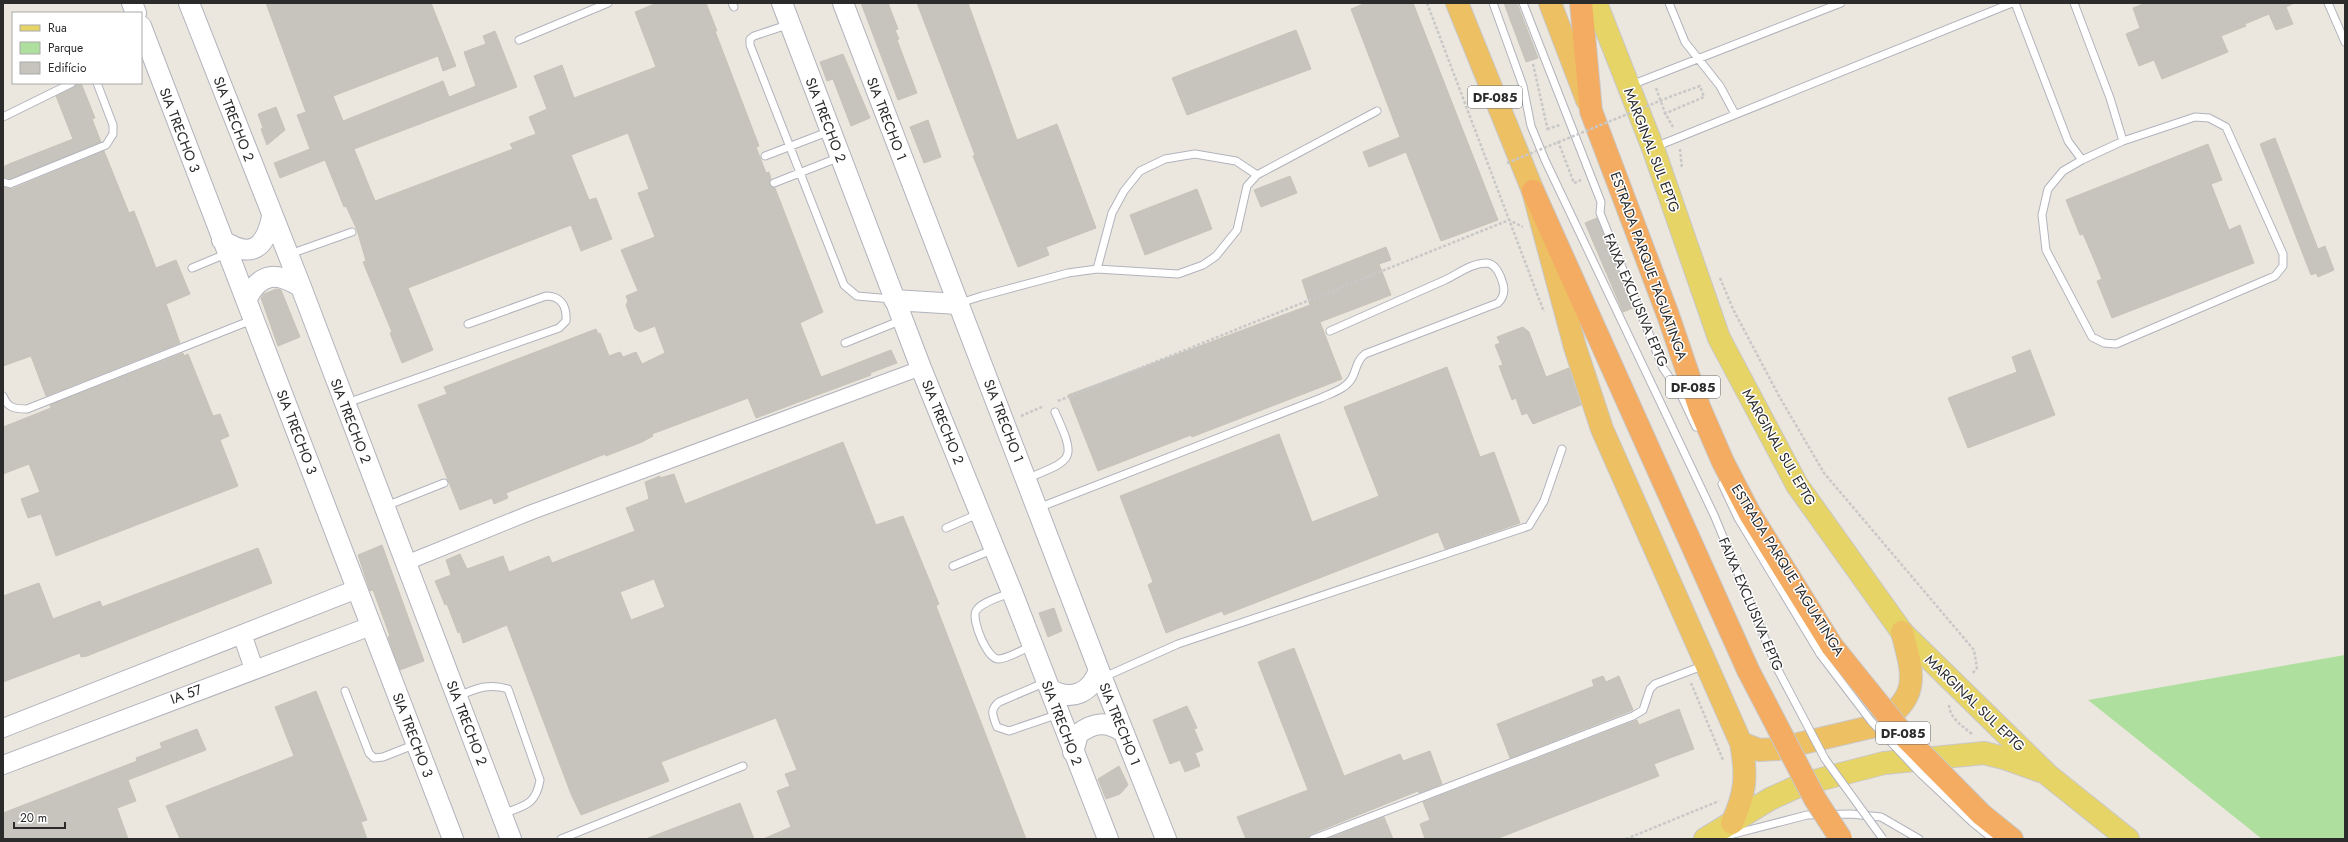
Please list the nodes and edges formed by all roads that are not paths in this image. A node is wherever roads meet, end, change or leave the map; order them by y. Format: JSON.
{"nodes":[{"id":1,"x":189,"y":3,"type":"edge"},
{"id":2,"x":608,"y":3,"type":"edge"},
{"id":3,"x":782,"y":3,"type":"edge"},
{"id":4,"x":843,"y":3,"type":"edge"},
{"id":5,"x":1457,"y":3,"type":"edge"},
{"id":6,"x":1493,"y":3,"type":"edge"},
{"id":7,"x":1523,"y":3,"type":"edge"},
{"id":8,"x":1550,"y":3,"type":"edge"},
{"id":9,"x":1580,"y":3,"type":"edge"},
{"id":10,"x":1596,"y":3,"type":"edge"},
{"id":11,"x":1669,"y":3,"type":"edge"},
{"id":12,"x":1841,"y":3,"type":"edge"},
{"id":13,"x":2012,"y":3,"type":"edge"},
{"id":14,"x":2015,"y":3,"type":"edge"},
{"id":15,"x":2074,"y":3,"type":"edge"},
{"id":16,"x":2328,"y":3,"type":"edge"},
{"id":17,"x":790,"y":24,"type":"junction"},
{"id":18,"x":142,"y":32,"type":"edge"},
{"id":19,"x":519,"y":40,"type":"dead end"},
{"id":20,"x":2345,"y":42,"type":"edge"},
{"id":21,"x":145,"y":50,"type":"edge"},
{"id":22,"x":1698,"y":60,"type":"junction"},
{"id":23,"x":70,"y":84,"type":"edge"},
{"id":24,"x":97,"y":84,"type":"edge"},
{"id":25,"x":1627,"y":86,"type":"junction"},
{"id":26,"x":1591,"y":110,"type":"junction"},
{"id":27,"x":1377,"y":111,"type":"dead end"},
{"id":28,"x":1735,"y":114,"type":"junction"},
{"id":29,"x":3,"y":117,"type":"edge"},
{"id":30,"x":830,"y":130,"type":"junction"},
{"id":31,"x":2123,"y":141,"type":"junction"},
{"id":32,"x":789,"y":146,"type":"junction"},
{"id":33,"x":1653,"y":148,"type":"junction"},
{"id":34,"x":765,"y":156,"type":"dead end"},
{"id":35,"x":840,"y":157,"type":"junction"},
{"id":36,"x":2082,"y":160,"type":"junction"},
{"id":37,"x":799,"y":173,"type":"junction"},
{"id":38,"x":1257,"y":174,"type":"junction"},
{"id":39,"x":3,"y":182,"type":"edge"},
{"id":40,"x":774,"y":183,"type":"dead end"},
{"id":41,"x":1534,"y":191,"type":"junction"},
{"id":42,"x":272,"y":217,"type":"junction"},
{"id":43,"x":352,"y":232,"type":"dead end"},
{"id":44,"x":225,"y":247,"type":"junction"},
{"id":45,"x":288,"y":255,"type":"junction"},
{"id":46,"x":192,"y":268,"type":"dead end"},
{"id":47,"x":1097,"y":269,"type":"junction"},
{"id":48,"x":301,"y":287,"type":"junction"},
{"id":49,"x":247,"y":298,"type":"junction"},
{"id":50,"x":894,"y":300,"type":"junction"},
{"id":51,"x":958,"y":304,"type":"junction"},
{"id":52,"x":254,"y":319,"type":"junction"},
{"id":53,"x":902,"y":320,"type":"junction"},
{"id":54,"x":468,"y":324,"type":"dead end"},
{"id":55,"x":1330,"y":331,"type":"dead end"},
{"id":56,"x":844,"y":343,"type":"dead end"},
{"id":57,"x":921,"y":368,"type":"junction"},
{"id":58,"x":3,"y":396,"type":"edge"},
{"id":59,"x":345,"y":404,"type":"junction"},
{"id":60,"x":1055,"y":412,"type":"dead end"},
{"id":61,"x":1700,"y":435,"type":"dead end"},
{"id":62,"x":1562,"y":449,"type":"dead end"},
{"id":63,"x":1719,"y":476,"type":"dead end"},
{"id":64,"x":1026,"y":479,"type":"junction"},
{"id":65,"x":444,"y":483,"type":"dead end"},
{"id":66,"x":384,"y":507,"type":"junction"},
{"id":67,"x":1037,"y":508,"type":"junction"},
{"id":68,"x":980,"y":513,"type":"junction"},
{"id":69,"x":946,"y":528,"type":"dead end"},
{"id":70,"x":994,"y":549,"type":"junction"},
{"id":71,"x":406,"y":564,"type":"junction"},
{"id":72,"x":953,"y":566,"type":"dead end"},
{"id":73,"x":357,"y":589,"type":"junction"},
{"id":74,"x":1012,"y":592,"type":"junction"},
{"id":75,"x":371,"y":626,"type":"junction"},
{"id":76,"x":1902,"y":632,"type":"junction"},
{"id":77,"x":242,"y":634,"type":"junction"},
{"id":78,"x":1032,"y":645,"type":"junction"},
{"id":79,"x":1826,"y":650,"type":"junction"},
{"id":80,"x":1697,"y":668,"type":"junction"},
{"id":81,"x":254,"y":669,"type":"junction"},
{"id":82,"x":1101,"y":674,"type":"junction"},
{"id":83,"x":1048,"y":686,"type":"junction"},
{"id":84,"x":345,"y":690,"type":"dead end"},
{"id":85,"x":457,"y":697,"type":"junction"},
{"id":86,"x":1059,"y":714,"type":"junction"},
{"id":87,"x":3,"y":728,"type":"edge"},
{"id":88,"x":1123,"y":732,"type":"junction"},
{"id":89,"x":1741,"y":743,"type":"junction"},
{"id":90,"x":416,"y":744,"type":"junction"},
{"id":91,"x":1073,"y":752,"type":"junction"},
{"id":92,"x":3,"y":764,"type":"edge"},
{"id":93,"x":743,"y":766,"type":"dead end"},
{"id":94,"x":2048,"y":775,"type":"junction"},
{"id":95,"x":502,"y":814,"type":"junction"},
{"id":96,"x":1976,"y":818,"type":"junction"},
{"id":97,"x":1732,"y":823,"type":"junction"},
{"id":98,"x":453,"y":839,"type":"edge"},
{"id":99,"x":511,"y":839,"type":"edge"},
{"id":100,"x":561,"y":839,"type":"edge"},
{"id":101,"x":1108,"y":839,"type":"edge"},
{"id":102,"x":1166,"y":839,"type":"edge"},
{"id":103,"x":1313,"y":839,"type":"edge"},
{"id":104,"x":1705,"y":839,"type":"edge"},
{"id":105,"x":1715,"y":839,"type":"edge"},
{"id":106,"x":1841,"y":839,"type":"edge"},
{"id":107,"x":1883,"y":839,"type":"edge"},
{"id":108,"x":1919,"y":839,"type":"edge"},
{"id":109,"x":1994,"y":839,"type":"edge"},
{"id":110,"x":2012,"y":839,"type":"edge"},
{"id":111,"x":2128,"y":839,"type":"edge"}],
"edges":[{"from":1,"to":42,"type":"main road","name":"SIA TRECHO 2"},
{"from":2,"to":19,"type":"lane"},
{"from":3,"to":17,"type":"main road","name":"SIA TRECHO 2"},
{"from":4,"to":51,"type":"main road","name":"SIA TRECHO 1"},
{"from":5,"to":41,"type":"highway","number":"DF-085"},
{"from":6,"to":107,"type":"lane","name":"FAIXA EXCLUSIVA EPTG","bridge":true},
{"from":7,"to":61,"type":"lane","name":"FAIXA EXCLUSIVA EPTG"},
{"from":8,"to":26,"type":"highway","name":"ESTRADA PARQUE TAGUATINGA","number":"DF-085"},
{"from":9,"to":26,"type":"highway"},
{"from":10,"to":25,"type":"main road","name":"MARGINAL SUL EPTG"},
{"from":11,"to":22,"type":"lane"},
{"from":12,"to":22,"type":"lane"},
{"from":13,"to":28,"type":"lane"},
{"from":14,"to":36,"type":"lane"},
{"from":15,"to":31,"type":"lane"},
{"from":16,"to":20,"type":"lane"},
{"from":17,"to":30,"type":"main road","name":"SIA TRECHO 2"},
{"from":17,"to":32,"type":"lane"},
{"from":18,"to":21,"type":"main road","name":"SIA TRECHO 3"},
{"from":21,"to":44,"type":"main road","name":"SIA TRECHO 3"},
{"from":22,"to":25,"type":"lane"},
{"from":22,"to":28,"type":"lane"},
{"from":23,"to":29,"type":"lane"},
{"from":24,"to":39,"type":"lane"},
{"from":25,"to":33,"type":"main road","name":"MARGINAL SUL EPTG"},
{"from":26,"to":79,"type":"highway","name":"ESTRADA PARQUE TAGUATINGA","number":"DF-085"},
{"from":27,"to":38,"type":"lane"},
{"from":28,"to":33,"type":"lane"},
{"from":30,"to":32,"type":"lane"},
{"from":30,"to":35,"type":"main road","name":"SIA TRECHO 2"},
{"from":31,"to":36,"type":"lane"},
{"from":31,"to":36,"type":"lane"},
{"from":32,"to":34,"type":"lane"},
{"from":32,"to":37,"type":"lane"},
{"from":33,"to":76,"type":"main road","name":"MARGINAL SUL EPTG"},
{"from":35,"to":37,"type":"lane"},
{"from":35,"to":50,"type":"main road","name":"SIA TRECHO 2"},
{"from":37,"to":40,"type":"lane"},
{"from":37,"to":50,"type":"lane"},
{"from":38,"to":47,"type":"lane"},
{"from":38,"to":47,"type":"lane"},
{"from":41,"to":80,"type":"highway"},
{"from":41,"to":106,"type":"highway","number":"DF-085","bridge":true},
{"from":42,"to":44,"type":"main road"},
{"from":42,"to":45,"type":"main road","name":"SIA TRECHO 2"},
{"from":43,"to":45,"type":"lane"},
{"from":44,"to":46,"type":"lane"},
{"from":44,"to":49,"type":"main road","name":"SIA TRECHO 3"},
{"from":45,"to":48,"type":"main road","name":"SIA TRECHO 2"},
{"from":47,"to":51,"type":"lane"},
{"from":48,"to":49,"type":"main road"},
{"from":48,"to":59,"type":"main road","name":"SIA TRECHO 2"},
{"from":49,"to":52,"type":"main road","name":"SIA TRECHO 3"},
{"from":50,"to":51,"type":"main road"},
{"from":50,"to":53,"type":"main road","name":"SIA TRECHO 2"},
{"from":51,"to":64,"type":"main road","name":"SIA TRECHO 1"},
{"from":52,"to":58,"type":"lane"},
{"from":52,"to":73,"type":"main road","name":"SIA TRECHO 3"},
{"from":53,"to":56,"type":"lane"},
{"from":53,"to":57,"type":"main road","name":"SIA TRECHO 2"},
{"from":54,"to":59,"type":"lane"},
{"from":55,"to":67,"type":"lane"},
{"from":57,"to":68,"type":"main road","name":"SIA TRECHO 2"},
{"from":57,"to":71,"type":"street"},
{"from":59,"to":66,"type":"main road","name":"SIA TRECHO 2"},
{"from":60,"to":64,"type":"lane"},
{"from":62,"to":82,"type":"lane"},
{"from":63,"to":79,"type":"lane","name":"FAIXA EXCLUSIVA EPTG"},
{"from":64,"to":67,"type":"main road","name":"SIA TRECHO 1"},
{"from":65,"to":66,"type":"lane"},
{"from":66,"to":71,"type":"main road","name":"SIA TRECHO 2"},
{"from":67,"to":82,"type":"main road","name":"SIA TRECHO 1"},
{"from":68,"to":69,"type":"lane"},
{"from":68,"to":70,"type":"main road","name":"SIA TRECHO 2"},
{"from":70,"to":72,"type":"lane"},
{"from":70,"to":74,"type":"main road","name":"SIA TRECHO 2"},
{"from":71,"to":85,"type":"main road","name":"SIA TRECHO 2"},
{"from":73,"to":75,"type":"main road","name":"SIA TRECHO 3"},
{"from":73,"to":77,"type":"street"},
{"from":74,"to":78,"type":"main road","name":"SIA TRECHO 2"},
{"from":74,"to":78,"type":"lane"},
{"from":75,"to":81,"type":"street","name":"IA 57"},
{"from":75,"to":90,"type":"main road","name":"SIA TRECHO 3"},
{"from":76,"to":89,"type":"highway"},
{"from":76,"to":94,"type":"main road","name":"MARGINAL SUL EPTG"},
{"from":77,"to":81,"type":"street"},
{"from":77,"to":87,"type":"street"},
{"from":78,"to":83,"type":"main road","name":"SIA TRECHO 2"},
{"from":79,"to":96,"type":"highway","name":"ESTRADA PARQUE TAGUATINGA","number":"DF-085","bridge":true},
{"from":80,"to":89,"type":"highway"},
{"from":80,"to":103,"type":"lane"},
{"from":81,"to":92,"type":"street","name":"IA 57"},
{"from":82,"to":83,"type":"main road"},
{"from":82,"to":88,"type":"main road","name":"SIA TRECHO 1"},
{"from":83,"to":86,"type":"main road","name":"SIA TRECHO 2"},
{"from":83,"to":86,"type":"lane"},
{"from":84,"to":90,"type":"lane"},
{"from":85,"to":95,"type":"main road","name":"SIA TRECHO 2"},
{"from":85,"to":95,"type":"lane"},
{"from":86,"to":91,"type":"main road","name":"SIA TRECHO 2"},
{"from":88,"to":91,"type":"main road"},
{"from":88,"to":102,"type":"main road","name":"SIA TRECHO 1"},
{"from":89,"to":97,"type":"highway"},
{"from":90,"to":98,"type":"main road","name":"SIA TRECHO 3"},
{"from":91,"to":101,"type":"main road","name":"SIA TRECHO 2"},
{"from":93,"to":100,"type":"lane"},
{"from":94,"to":97,"type":"main road"},
{"from":94,"to":111,"type":"main road","name":"MARGINAL SUL EPTG"},
{"from":95,"to":99,"type":"main road","name":"SIA TRECHO 2"},
{"from":96,"to":109,"type":"lane"},
{"from":96,"to":110,"type":"highway","name":"ESTRADA PARQUE TAGUATINGA","number":"DF-085"},
{"from":97,"to":104,"type":"main road"},
{"from":105,"to":108,"type":"lane"}]}
